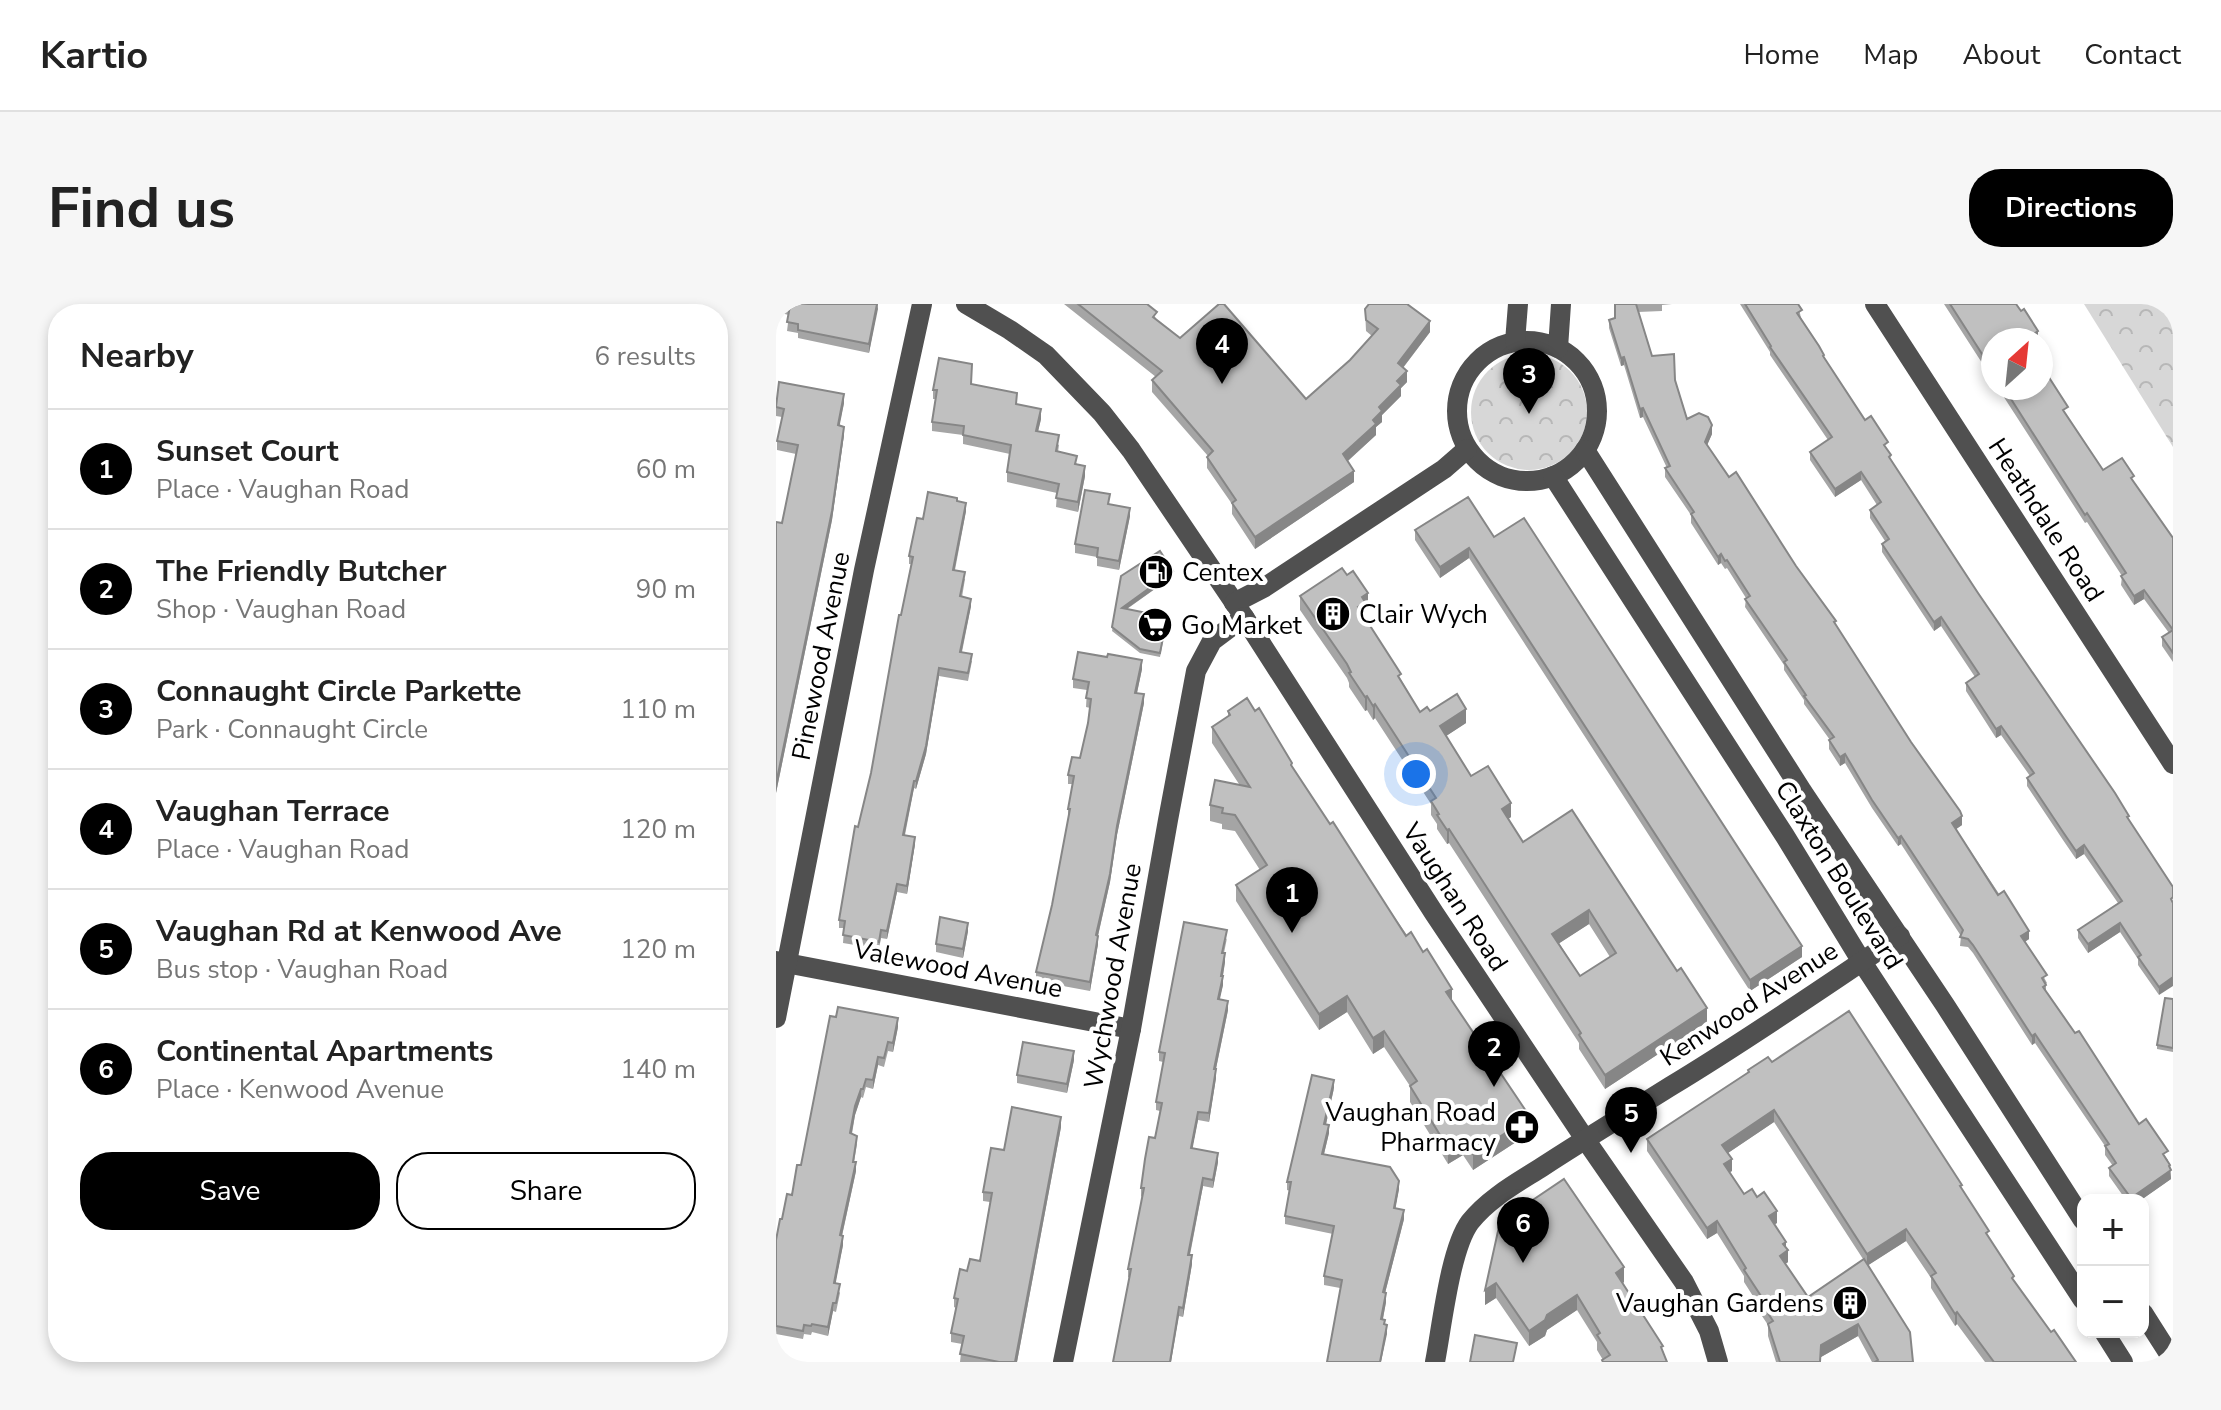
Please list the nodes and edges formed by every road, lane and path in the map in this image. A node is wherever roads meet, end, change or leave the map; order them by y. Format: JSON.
{"nodes":[{"id":1,"x":922,"y":304,"type":"edge"},
{"id":2,"x":966,"y":304,"type":"edge"},
{"id":3,"x":1518,"y":304,"type":"edge"},
{"id":4,"x":1561,"y":304,"type":"edge"},
{"id":5,"x":1875,"y":304,"type":"edge"},
{"id":6,"x":1515,"y":342,"type":"junction"},
{"id":7,"x":1558,"y":348,"type":"junction"},
{"id":8,"x":1467,"y":449,"type":"junction"},
{"id":9,"x":1585,"y":450,"type":"junction"},
{"id":10,"x":1553,"y":476,"type":"junction"},
{"id":11,"x":1239,"y":610,"type":"junction"},
{"id":12,"x":2173,"y":764,"type":"edge"},
{"id":13,"x":1900,"y":936,"type":"junction"},
{"id":14,"x":781,"y":962,"type":"edge"},
{"id":15,"x":1862,"y":962,"type":"junction"},
{"id":16,"x":776,"y":1018,"type":"edge"},
{"id":17,"x":1131,"y":1029,"type":"junction"},
{"id":18,"x":1585,"y":1139,"type":"junction"},
{"id":19,"x":2077,"y":1211,"type":"edge"},
{"id":20,"x":2077,"y":1291,"type":"edge"},
{"id":21,"x":2149,"y":1322,"type":"edge"},
{"id":22,"x":2108,"y":1338,"type":"edge"},
{"id":23,"x":2173,"y":1360,"type":"edge"},
{"id":24,"x":1063,"y":1362,"type":"edge"},
{"id":25,"x":1435,"y":1362,"type":"edge"},
{"id":26,"x":1718,"y":1362,"type":"edge"},
{"id":27,"x":2123,"y":1362,"type":"edge"}],
"edges":[{"from":1,"to":14,"type":"street","name":"Pinewood Avenue"},
{"from":2,"to":11,"type":"street","name":"Vaughan Road"},
{"from":3,"to":6,"type":"street"},
{"from":4,"to":7,"type":"street"},
{"from":5,"to":12,"type":"street","name":"Heathdale Road"},
{"from":6,"to":7,"type":"street"},
{"from":6,"to":8,"type":"street"},
{"from":7,"to":9,"type":"street"},
{"from":8,"to":10,"type":"street"},
{"from":8,"to":11,"type":"street","name":"Wychwood Avenue"},
{"from":9,"to":10,"type":"street"},
{"from":9,"to":13,"type":"street","name":"Claxton Boulevard"},
{"from":10,"to":15,"type":"street","name":"Claxton Boulevard"},
{"from":11,"to":17,"type":"street","name":"Wychwood Avenue"},
{"from":11,"to":18,"type":"street","name":"Vaughan Road"},
{"from":13,"to":15,"type":"street","name":"Kenwood Avenue"},
{"from":13,"to":19,"type":"street","name":"Claxton Boulevard"},
{"from":14,"to":16,"type":"street","name":"Pinewood Avenue"},
{"from":14,"to":17,"type":"street","name":"Valewood Avenue"},
{"from":15,"to":18,"type":"street","name":"Kenwood Avenue"},
{"from":15,"to":20,"type":"street","name":"Claxton Boulevard"},
{"from":17,"to":24,"type":"street","name":"Wychwood Avenue"},
{"from":18,"to":25,"type":"street","name":"Kenwood Avenue"},
{"from":18,"to":26,"type":"street","name":"Vaughan Road"},
{"from":21,"to":23,"type":"street"},
{"from":22,"to":27,"type":"street"}]}
